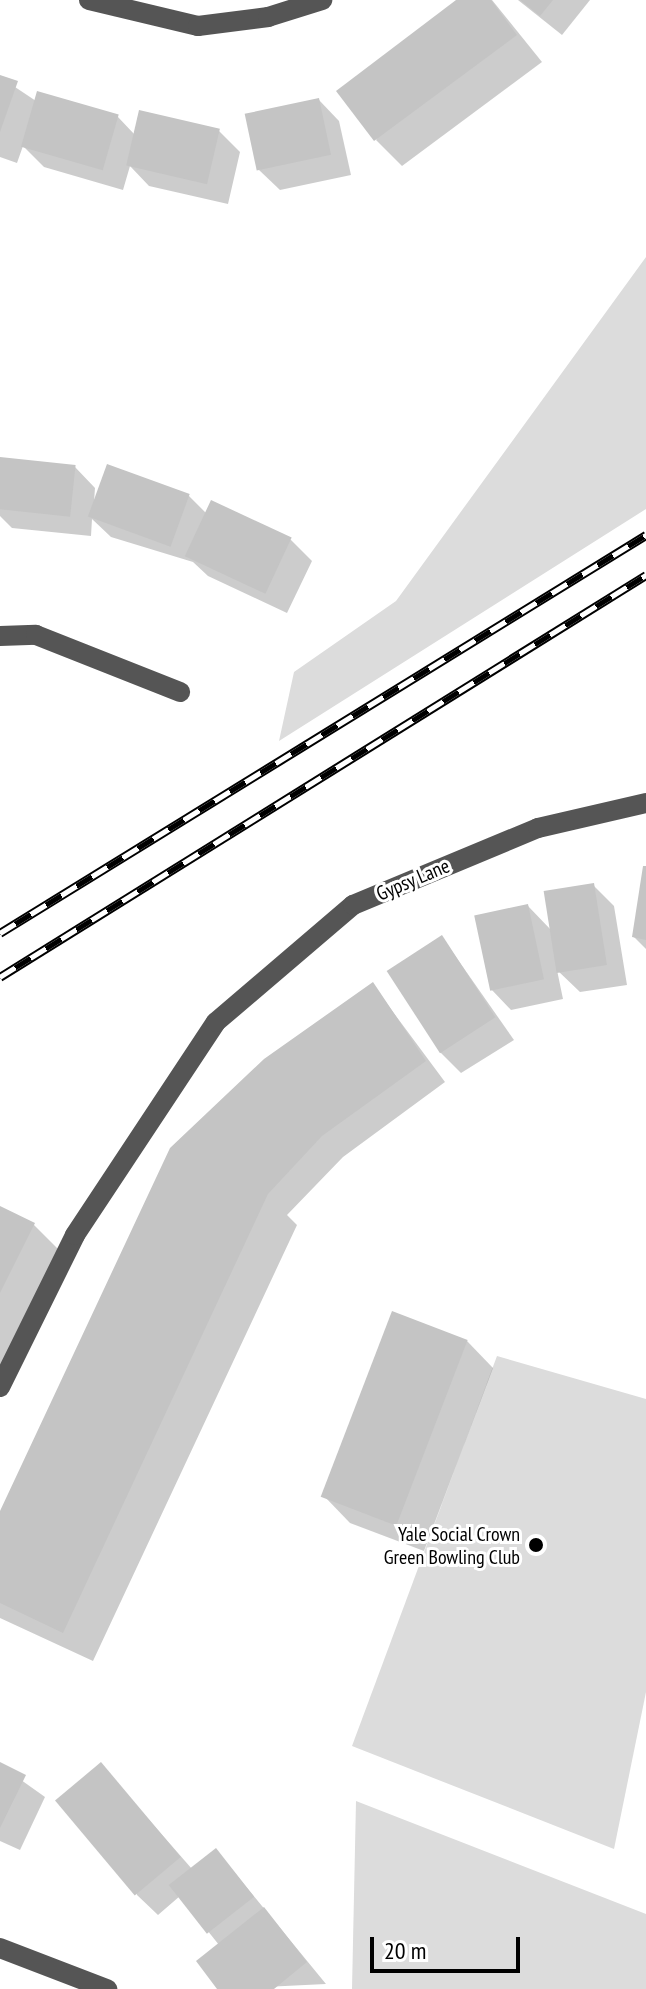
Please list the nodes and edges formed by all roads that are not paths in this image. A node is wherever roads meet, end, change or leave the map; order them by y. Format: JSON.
{"nodes":[{"id":1,"x":89,"y":0,"type":"edge"},
{"id":2,"x":322,"y":0,"type":"edge"},
{"id":3,"x":0,"y":636,"type":"edge"},
{"id":4,"x":180,"y":692,"type":"dead end"},
{"id":5,"x":646,"y":803,"type":"edge"},
{"id":6,"x":0,"y":1387,"type":"edge"},
{"id":7,"x":0,"y":1948,"type":"edge"},
{"id":8,"x":84,"y":1985,"type":"edge"},
{"id":9,"x":107,"y":1989,"type":"edge"}],
"edges":[{"from":1,"to":2,"type":"street"},
{"from":3,"to":4,"type":"street"},
{"from":5,"to":6,"type":"street","name":"Gypsy Lane"},
{"from":7,"to":8,"type":"street"},
{"from":8,"to":9,"type":"street"}]}
